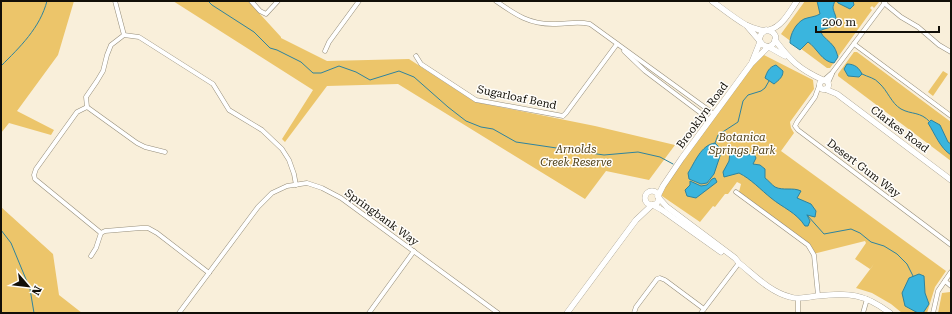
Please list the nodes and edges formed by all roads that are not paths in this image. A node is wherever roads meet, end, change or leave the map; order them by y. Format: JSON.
{"nodes":[{"id":1,"x":115,"y":1,"type":"edge"},
{"id":2,"x":251,"y":1,"type":"edge"},
{"id":3,"x":278,"y":1,"type":"edge"},
{"id":4,"x":359,"y":1,"type":"edge"},
{"id":5,"x":496,"y":1,"type":"edge"},
{"id":6,"x":712,"y":1,"type":"edge"},
{"id":7,"x":797,"y":1,"type":"edge"},
{"id":8,"x":885,"y":2,"type":"edge"},
{"id":9,"x":782,"y":21,"type":"junction"},
{"id":10,"x":746,"y":25,"type":"junction"},
{"id":11,"x":767,"y":30,"type":"junction"},
{"id":12,"x":124,"y":35,"type":"junction"},
{"id":13,"x":776,"y":39,"type":"junction"},
{"id":14,"x":759,"y":41,"type":"junction"},
{"id":15,"x":617,"y":44,"type":"junction"},
{"id":16,"x":854,"y":44,"type":"junction"},
{"id":17,"x":768,"y":47,"type":"junction"},
{"id":18,"x":325,"y":51,"type":"dead end"},
{"id":19,"x":951,"y":52,"type":"edge"},
{"id":20,"x":416,"y":56,"type":"dead end"},
{"id":21,"x":788,"y":57,"type":"junction"},
{"id":22,"x":751,"y":64,"type":"junction"},
{"id":23,"x":673,"y":84,"type":"junction"},
{"id":24,"x":824,"y":85,"type":"junction"},
{"id":25,"x":669,"y":89,"type":"junction"},
{"id":26,"x":87,"y":107,"type":"junction"},
{"id":27,"x":714,"y":114,"type":"junction"},
{"id":28,"x":951,"y":116,"type":"edge"},
{"id":29,"x":710,"y":120,"type":"junction"},
{"id":30,"x":165,"y":152,"type":"dead end"},
{"id":31,"x":668,"y":177,"type":"junction"},
{"id":32,"x":951,"y":180,"type":"edge"},
{"id":33,"x":296,"y":185,"type":"junction"},
{"id":34,"x":736,"y":192,"type":"dead end"},
{"id":35,"x":649,"y":193,"type":"junction"},
{"id":36,"x":658,"y":197,"type":"junction"},
{"id":37,"x":645,"y":199,"type":"junction"},
{"id":38,"x":652,"y":205,"type":"junction"},
{"id":39,"x":636,"y":220,"type":"junction"},
{"id":40,"x":101,"y":233,"type":"junction"},
{"id":41,"x":951,"y":245,"type":"edge"},
{"id":42,"x":414,"y":251,"type":"junction"},
{"id":43,"x":91,"y":256,"type":"dead end"},
{"id":44,"x":739,"y":263,"type":"junction"},
{"id":45,"x":951,"y":272,"type":"edge"},
{"id":46,"x":209,"y":273,"type":"junction"},
{"id":47,"x":945,"y":281,"type":"junction"},
{"id":48,"x":951,"y":286,"type":"edge"},
{"id":49,"x":818,"y":296,"type":"junction"},
{"id":50,"x":798,"y":299,"type":"junction"},
{"id":51,"x":868,"y":299,"type":"junction"},
{"id":52,"x":702,"y":311,"type":"edge"},
{"id":53,"x":179,"y":313,"type":"edge"},
{"id":54,"x":369,"y":313,"type":"edge"},
{"id":55,"x":498,"y":313,"type":"edge"},
{"id":56,"x":567,"y":313,"type":"edge"},
{"id":57,"x":634,"y":313,"type":"edge"},
{"id":58,"x":798,"y":313,"type":"edge"},
{"id":59,"x":863,"y":313,"type":"edge"},
{"id":60,"x":890,"y":313,"type":"edge"},
{"id":61,"x":933,"y":313,"type":"edge"}],
"edges":[{"from":1,"to":12,"type":"street"},
{"from":2,"to":3,"type":"street"},
{"from":4,"to":18,"type":"street"},
{"from":5,"to":15,"type":"street"},
{"from":6,"to":10,"type":"street"},
{"from":7,"to":9,"type":"street"},
{"from":8,"to":16,"type":"street","name":"Desert Gum Way"},
{"from":8,"to":19,"type":"street"},
{"from":9,"to":11,"type":"street"},
{"from":9,"to":13,"type":"street"},
{"from":10,"to":11,"type":"street"},
{"from":10,"to":14,"type":"street"},
{"from":11,"to":13,"type":"street"},
{"from":11,"to":14,"type":"street"},
{"from":12,"to":26,"type":"street"},
{"from":12,"to":33,"type":"street"},
{"from":13,"to":17,"type":"street"},
{"from":13,"to":21,"type":"street","name":"Clarkes Road"},
{"from":14,"to":17,"type":"street"},
{"from":14,"to":22,"type":"street","name":"Brooklyn Road"},
{"from":15,"to":20,"type":"street","name":"Sugarloaf Bend"},
{"from":15,"to":23,"type":"street"},
{"from":15,"to":25,"type":"street"},
{"from":16,"to":24,"type":"street","name":"Desert Gum Way"},
{"from":16,"to":28,"type":"street"},
{"from":17,"to":21,"type":"street","name":"Clarkes Road"},
{"from":17,"to":22,"type":"street","name":"Brooklyn Road"},
{"from":21,"to":24,"type":"street","name":"Clarkes Road"},
{"from":22,"to":27,"type":"street","name":"Brooklyn Road"},
{"from":23,"to":25,"type":"street"},
{"from":23,"to":27,"type":"street"},
{"from":24,"to":32,"type":"street","name":"Clarkes Road"},
{"from":24,"to":41,"type":"street","name":"Desert Gum Way"},
{"from":25,"to":29,"type":"street"},
{"from":26,"to":30,"type":"street"},
{"from":26,"to":40,"type":"street"},
{"from":27,"to":29,"type":"street","name":"Brooklyn Road"},
{"from":29,"to":31,"type":"street","name":"Brooklyn Road"},
{"from":31,"to":35,"type":"street","name":"Brooklyn Road"},
{"from":31,"to":36,"type":"street","name":"Brooklyn Road"},
{"from":33,"to":42,"type":"street","name":"Springbank Way"},
{"from":33,"to":46,"type":"street","name":"Springbank Way"},
{"from":34,"to":49,"type":"street"},
{"from":35,"to":36,"type":"street"},
{"from":35,"to":37,"type":"street"},
{"from":36,"to":38,"type":"street"},
{"from":36,"to":44,"type":"street"},
{"from":37,"to":38,"type":"street"},
{"from":37,"to":39,"type":"street"},
{"from":38,"to":39,"type":"street"},
{"from":38,"to":44,"type":"street"},
{"from":39,"to":56,"type":"street"},
{"from":40,"to":43,"type":"street"},
{"from":40,"to":46,"type":"street"},
{"from":42,"to":54,"type":"street"},
{"from":42,"to":55,"type":"street","name":"Springbank Way"},
{"from":44,"to":50,"type":"street"},
{"from":44,"to":52,"type":"street"},
{"from":45,"to":47,"type":"street"},
{"from":46,"to":53,"type":"street","name":"Springbank Way"},
{"from":47,"to":48,"type":"street"},
{"from":47,"to":61,"type":"street"},
{"from":49,"to":50,"type":"street"},
{"from":49,"to":51,"type":"street"},
{"from":50,"to":58,"type":"street"},
{"from":51,"to":59,"type":"street"},
{"from":51,"to":60,"type":"street"},
{"from":52,"to":57,"type":"street"}]}
